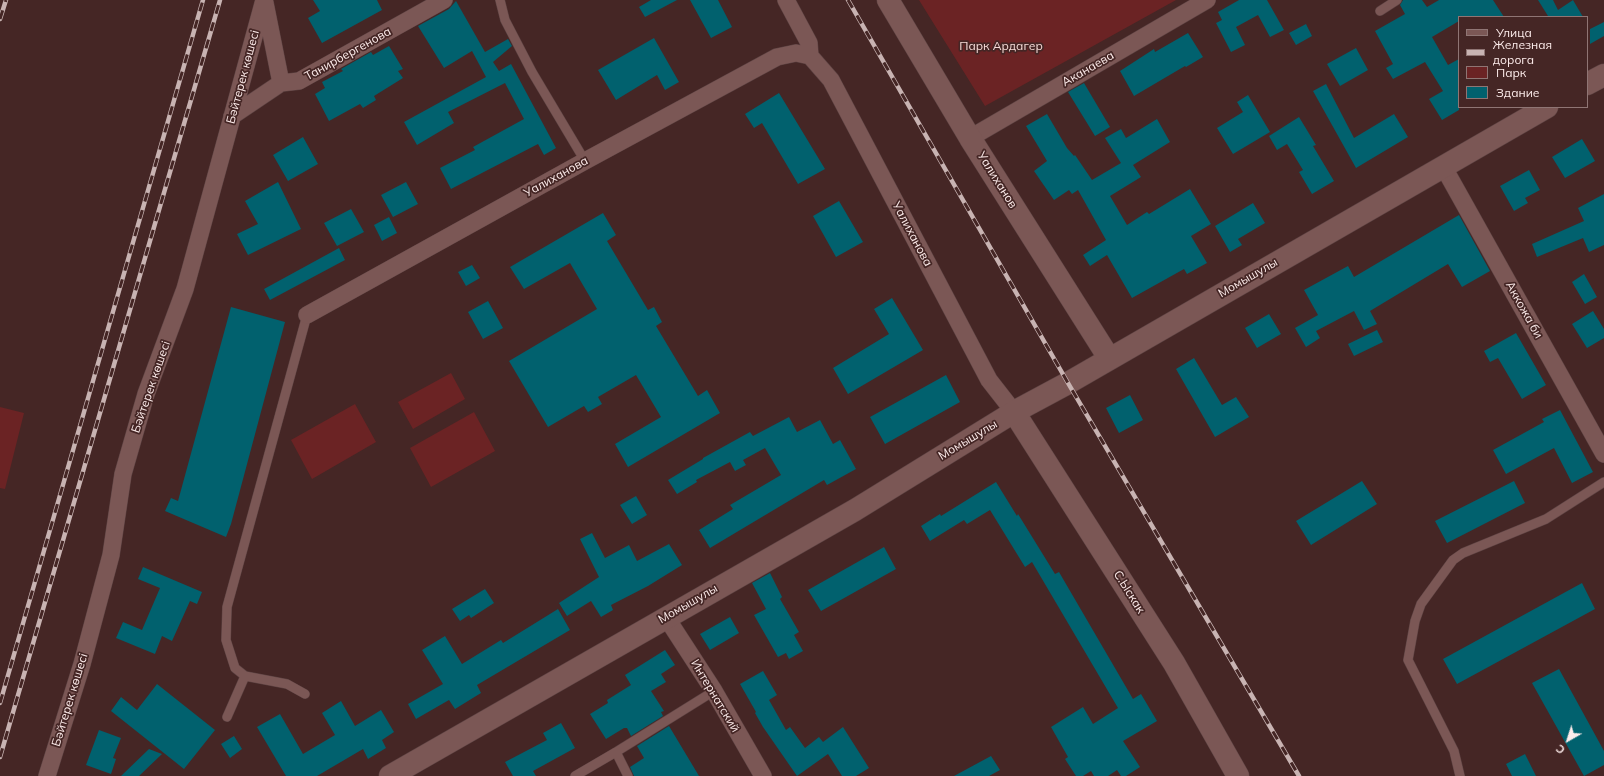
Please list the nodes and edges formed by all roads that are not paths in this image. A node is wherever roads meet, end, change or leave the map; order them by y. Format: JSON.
{"nodes":[{"id":1,"x":264,"y":0,"type":"edge"},
{"id":2,"x":444,"y":0,"type":"edge"},
{"id":3,"x":500,"y":0,"type":"edge"},
{"id":4,"x":786,"y":0,"type":"edge"},
{"id":5,"x":888,"y":0,"type":"edge"},
{"id":6,"x":1207,"y":0,"type":"edge"},
{"id":7,"x":1397,"y":0,"type":"edge"},
{"id":8,"x":1380,"y":11,"type":"dead end"},
{"id":9,"x":810,"y":56,"type":"junction"},
{"id":10,"x":1604,"y":75,"type":"edge"},
{"id":11,"x":281,"y":83,"type":"junction"},
{"id":12,"x":1588,"y":83,"type":"edge"},
{"id":13,"x":1545,"y":108,"type":"edge"},
{"id":14,"x":232,"y":116,"type":"junction"},
{"id":15,"x":970,"y":138,"type":"junction"},
{"id":16,"x":585,"y":161,"type":"junction"},
{"id":17,"x":1443,"y":166,"type":"junction"},
{"id":18,"x":307,"y":315,"type":"joint"},
{"id":19,"x":1109,"y":358,"type":"junction"},
{"id":20,"x":1014,"y":412,"type":"junction"},
{"id":21,"x":1603,"y":449,"type":"edge"},
{"id":22,"x":1604,"y":482,"type":"edge"},
{"id":23,"x":666,"y":617,"type":"junction"},
{"id":24,"x":245,"y":676,"type":"junction"},
{"id":25,"x":714,"y":691,"type":"junction"},
{"id":26,"x":305,"y":694,"type":"dead end"},
{"id":27,"x":227,"y":717,"type":"dead end"},
{"id":28,"x":616,"y":752,"type":"junction"},
{"id":29,"x":47,"y":776,"type":"edge"},
{"id":30,"x":390,"y":776,"type":"edge"},
{"id":31,"x":575,"y":776,"type":"edge"},
{"id":32,"x":628,"y":776,"type":"edge"},
{"id":33,"x":763,"y":776,"type":"edge"},
{"id":34,"x":1238,"y":776,"type":"edge"},
{"id":35,"x":1460,"y":776,"type":"edge"}],
"edges":[{"from":1,"to":11,"type":"street"},
{"from":1,"to":14,"type":"street","name":"Бәйтерек көшесі"},
{"from":2,"to":11,"type":"street","name":"Танирбергенова"},
{"from":3,"to":16,"type":"lane"},
{"from":4,"to":9,"type":"street","name":"Уалиханова"},
{"from":5,"to":15,"type":"main road","name":"Уалиханов"},
{"from":6,"to":15,"type":"street","name":"Аканаева"},
{"from":7,"to":8,"type":"lane"},
{"from":9,"to":16,"type":"street","name":"Уалиханова"},
{"from":9,"to":20,"type":"street","name":"Уалиханова"},
{"from":10,"to":12,"type":"main road"},
{"from":11,"to":14,"type":"street","name":"Танирбергенова"},
{"from":13,"to":17,"type":"main road","name":"Момышулы"},
{"from":14,"to":29,"type":"street","name":"Бәйтерек көшесі"},
{"from":15,"to":19,"type":"main road","name":"Уалиханов"},
{"from":16,"to":18,"type":"street","name":"Уалиханова"},
{"from":17,"to":19,"type":"main road","name":"Момышулы"},
{"from":17,"to":21,"type":"street","name":"Аккожа би"},
{"from":18,"to":24,"type":"lane"},
{"from":19,"to":20,"type":"main road","name":"Момышулы"},
{"from":20,"to":23,"type":"main road","name":"Момышулы"},
{"from":20,"to":34,"type":"main road","name":"С.Ыскак"},
{"from":22,"to":35,"type":"lane"},
{"from":23,"to":25,"type":"street","name":"Интернатский"},
{"from":23,"to":30,"type":"main road","name":"Момышулы"},
{"from":24,"to":26,"type":"lane"},
{"from":24,"to":27,"type":"lane"},
{"from":25,"to":28,"type":"lane"},
{"from":25,"to":33,"type":"street","name":"Интернатский"},
{"from":28,"to":31,"type":"lane"},
{"from":28,"to":32,"type":"lane"}]}
